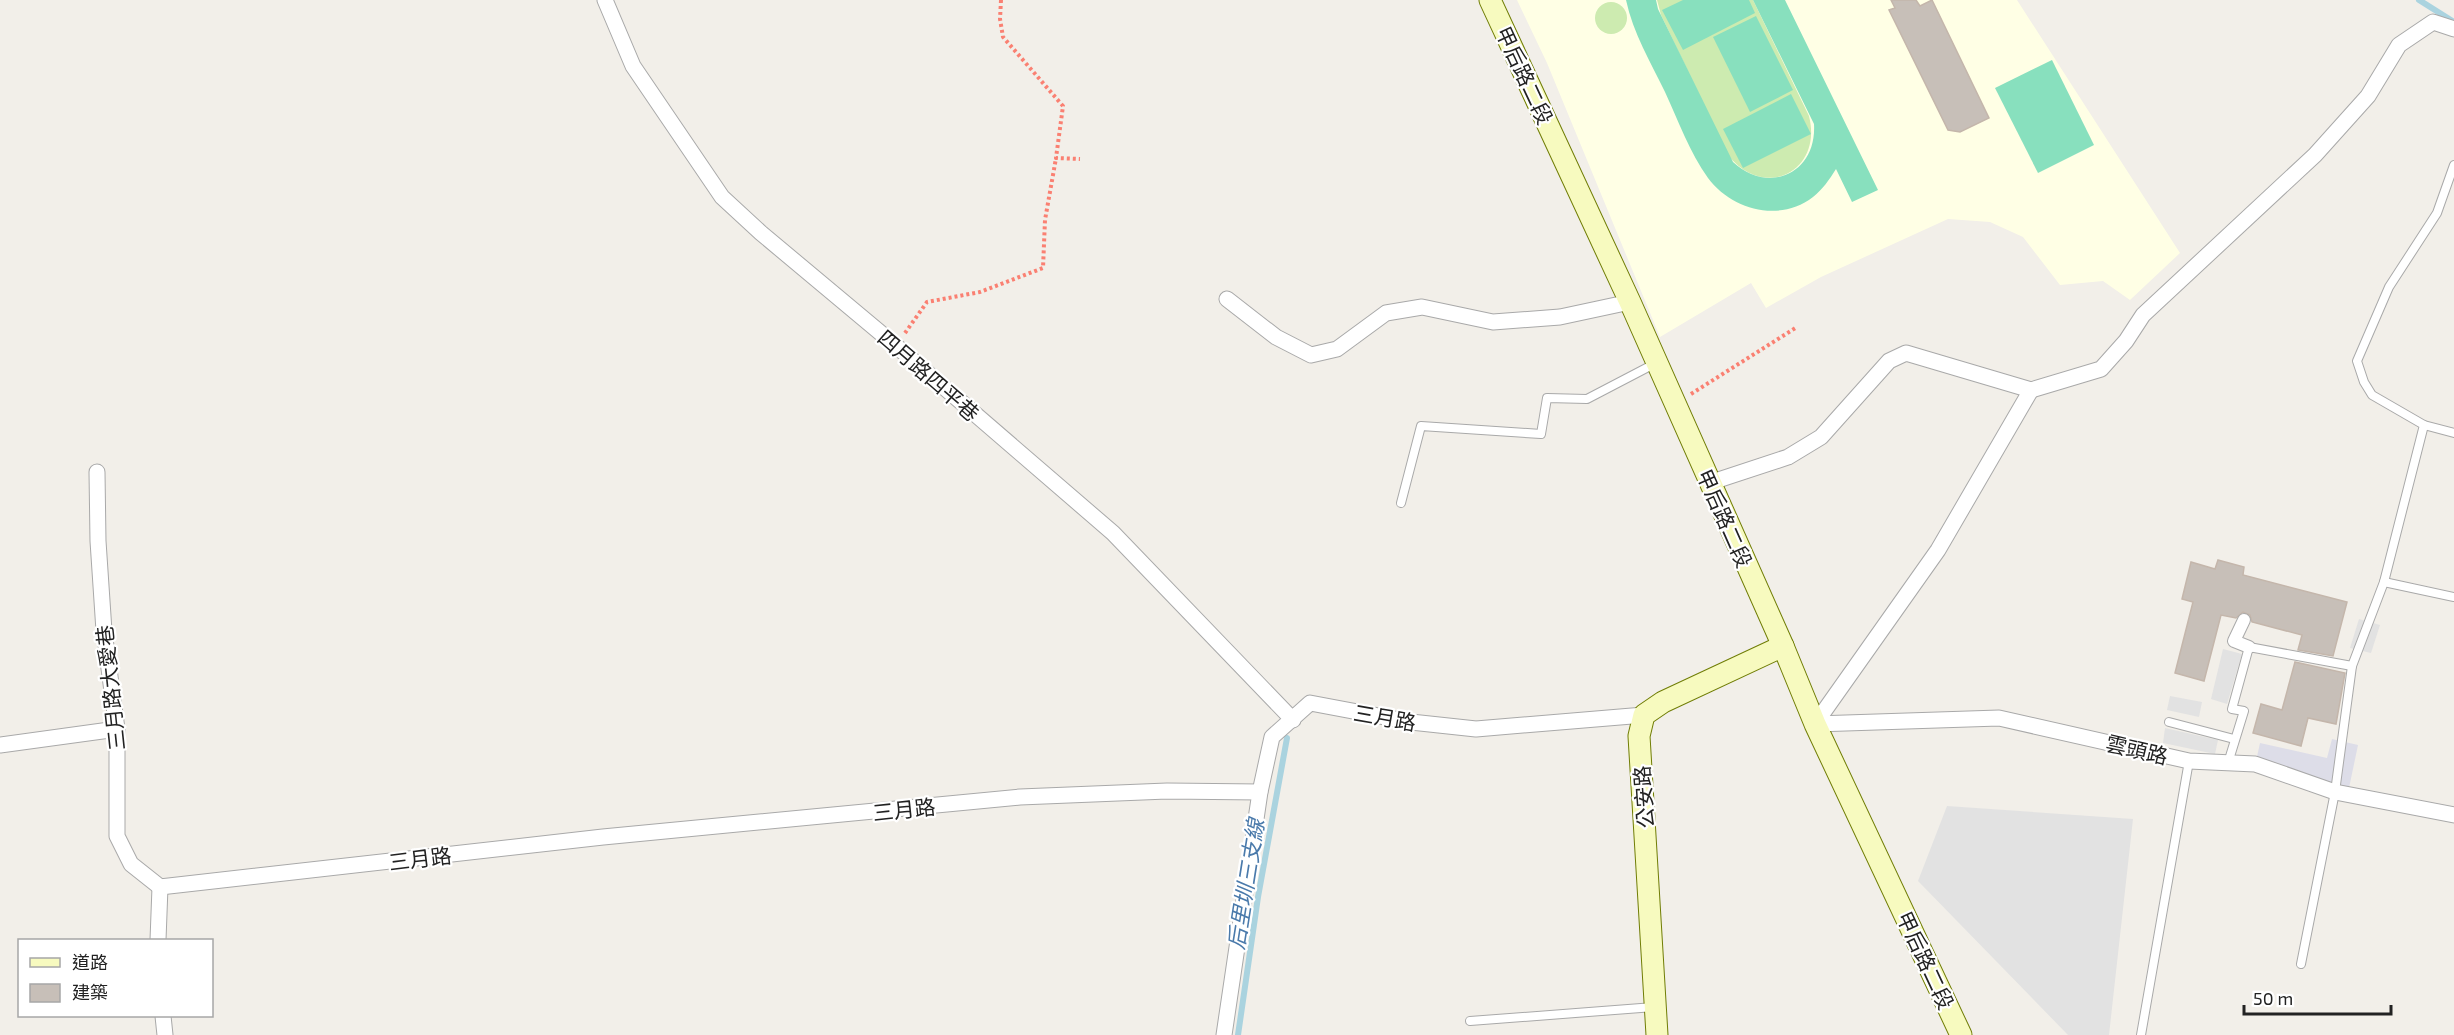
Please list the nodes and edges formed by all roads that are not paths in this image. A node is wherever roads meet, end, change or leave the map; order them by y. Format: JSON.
{"nodes":[{"id":1,"x":605,"y":0,"type":"edge"},
{"id":2,"x":1490,"y":0,"type":"edge"},
{"id":3,"x":2454,"y":29,"type":"edge"},
{"id":4,"x":2454,"y":165,"type":"edge"},
{"id":5,"x":1227,"y":299,"type":"dead end"},
{"id":6,"x":1630,"y":302,"type":"junction"},
{"id":7,"x":1657,"y":363,"type":"junction"},
{"id":8,"x":2031,"y":390,"type":"junction"},
{"id":9,"x":2424,"y":425,"type":"junction"},
{"id":10,"x":2454,"y":433,"type":"edge"},
{"id":11,"x":97,"y":472,"type":"dead end"},
{"id":12,"x":1709,"y":483,"type":"junction"},
{"id":13,"x":1401,"y":503,"type":"dead end"},
{"id":14,"x":2384,"y":582,"type":"junction"},
{"id":15,"x":2454,"y":597,"type":"edge"},
{"id":16,"x":2244,"y":620,"type":"dead end"},
{"id":17,"x":1783,"y":646,"type":"junction"},
{"id":18,"x":2248,"y":647,"type":"junction"},
{"id":19,"x":2352,"y":666,"type":"junction"},
{"id":20,"x":1644,"y":715,"type":"junction"},
{"id":21,"x":1293,"y":720,"type":"junction"},
{"id":22,"x":2169,"y":722,"type":"dead end"},
{"id":23,"x":1815,"y":724,"type":"junction"},
{"id":24,"x":117,"y":729,"type":"junction"},
{"id":25,"x":2234,"y":739,"type":"junction"},
{"id":26,"x":0,"y":745,"type":"edge"},
{"id":27,"x":2189,"y":761,"type":"junction"},
{"id":28,"x":2228,"y":764,"type":"junction"},
{"id":29,"x":1260,"y":792,"type":"junction"},
{"id":30,"x":2335,"y":792,"type":"junction"},
{"id":31,"x":2454,"y":815,"type":"edge"},
{"id":32,"x":160,"y":887,"type":"junction"},
{"id":33,"x":158,"y":939,"type":"edge"},
{"id":34,"x":2301,"y":963,"type":"dead end"},
{"id":35,"x":1656,"y":1007,"type":"junction"},
{"id":36,"x":164,"y":1017,"type":"edge"},
{"id":37,"x":1470,"y":1021,"type":"dead end"},
{"id":38,"x":165,"y":1035,"type":"edge"},
{"id":39,"x":1224,"y":1035,"type":"edge"},
{"id":40,"x":1657,"y":1035,"type":"edge"},
{"id":41,"x":1961,"y":1035,"type":"edge"},
{"id":42,"x":2141,"y":1035,"type":"edge"}],
"edges":[{"from":1,"to":21,"type":"street","name":"四月路四平巷"},
{"from":2,"to":6,"type":"main road","name":"甲后路二段"},
{"from":3,"to":8,"type":"street"},
{"from":4,"to":9,"type":"lane"},
{"from":5,"to":6,"type":"street"},
{"from":6,"to":7,"type":"main road","name":"甲后路二段"},
{"from":7,"to":12,"type":"main road","name":"甲后路二段"},
{"from":7,"to":13,"type":"lane"},
{"from":8,"to":12,"type":"street"},
{"from":8,"to":23,"type":"street"},
{"from":9,"to":10,"type":"lane"},
{"from":9,"to":14,"type":"lane"},
{"from":11,"to":24,"type":"street","name":"三月路大愛巷"},
{"from":12,"to":17,"type":"main road","name":"甲后路二段"},
{"from":14,"to":15,"type":"lane"},
{"from":14,"to":19,"type":"lane"},
{"from":16,"to":18,"type":"street"},
{"from":17,"to":20,"type":"main road"},
{"from":17,"to":23,"type":"main road","name":"甲后路二段"},
{"from":18,"to":19,"type":"lane"},
{"from":18,"to":25,"type":"lane"},
{"from":19,"to":30,"type":"lane"},
{"from":20,"to":21,"type":"street","name":"三月路"},
{"from":20,"to":35,"type":"main road","name":"公安路"},
{"from":21,"to":29,"type":"street","name":"三月路"},
{"from":22,"to":25,"type":"lane"},
{"from":23,"to":27,"type":"street","name":"雲頭路"},
{"from":23,"to":41,"type":"main road","name":"甲后路二段"},
{"from":24,"to":26,"type":"street"},
{"from":24,"to":32,"type":"street","name":"三月路大愛巷"},
{"from":25,"to":28,"type":"lane"},
{"from":27,"to":28,"type":"street","name":"雲頭路"},
{"from":27,"to":42,"type":"lane"},
{"from":28,"to":30,"type":"street","name":"雲頭路"},
{"from":29,"to":32,"type":"street","name":"三月路"},
{"from":29,"to":39,"type":"street"},
{"from":30,"to":31,"type":"street","name":"雲頭路"},
{"from":30,"to":34,"type":"lane"},
{"from":32,"to":33,"type":"street"},
{"from":35,"to":37,"type":"lane"},
{"from":35,"to":40,"type":"main road","name":"公安路"},
{"from":36,"to":38,"type":"street"}]}
